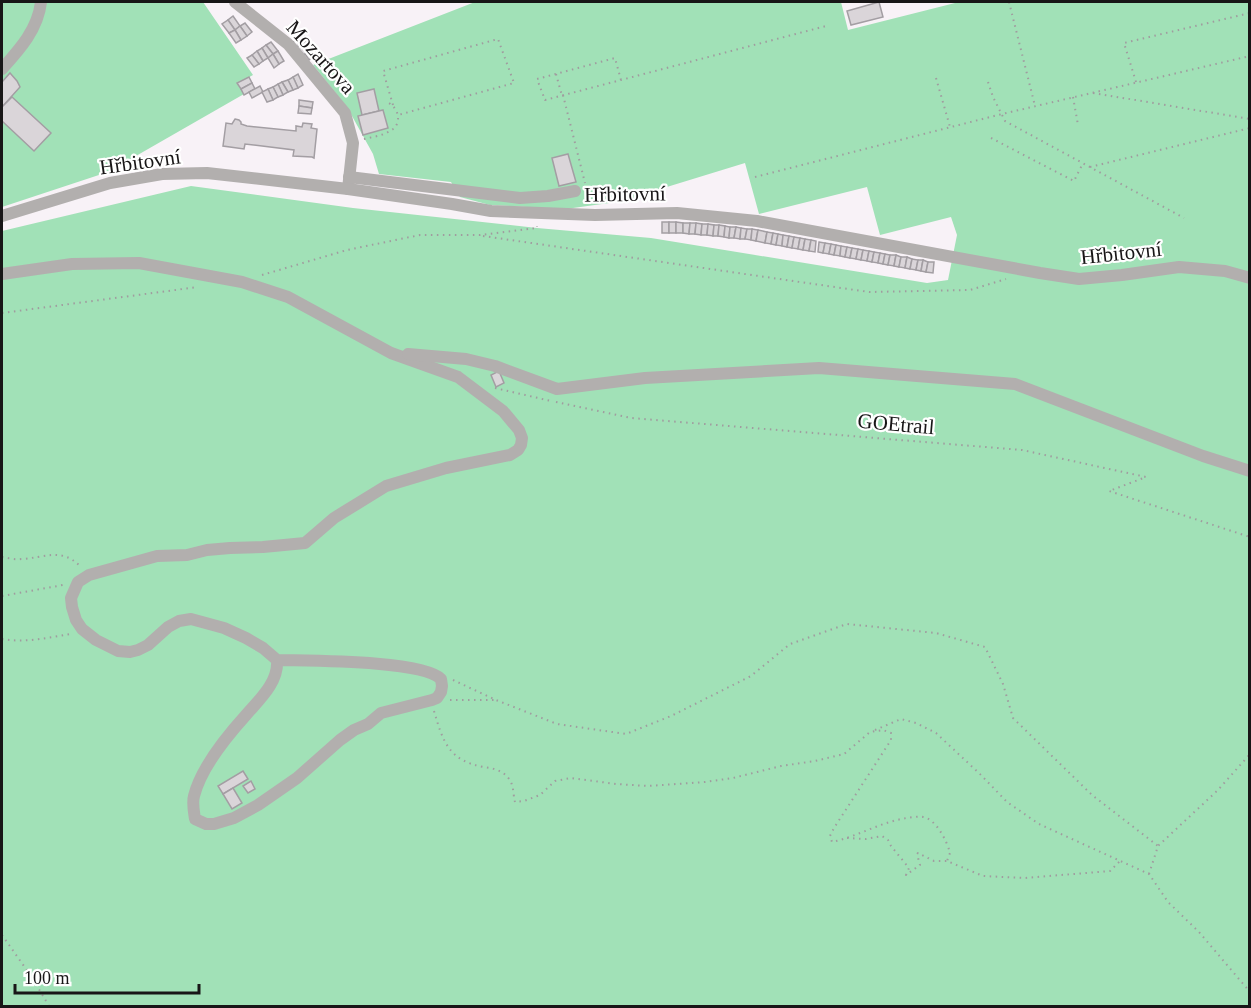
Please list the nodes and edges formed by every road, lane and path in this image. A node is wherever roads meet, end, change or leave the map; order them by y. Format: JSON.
{"nodes":[{"id":1,"x":41,"y":2,"type":"edge"},
{"id":2,"x":235,"y":2,"type":"edge"},
{"id":3,"x":1009,"y":2,"type":"edge"},
{"id":4,"x":1250,"y":13,"type":"edge"},
{"id":5,"x":826,"y":26,"type":"dead end"},
{"id":6,"x":1250,"y":56,"type":"edge"},
{"id":7,"x":2,"y":69,"type":"edge"},
{"id":8,"x":556,"y":74,"type":"junction"},
{"id":9,"x":936,"y":78,"type":"dead end"},
{"id":10,"x":621,"y":80,"type":"junction"},
{"id":11,"x":988,"y":82,"type":"dead end"},
{"id":12,"x":1136,"y":82,"type":"junction"},
{"id":13,"x":1091,"y":93,"type":"junction"},
{"id":14,"x":562,"y":95,"type":"junction"},
{"id":15,"x":1073,"y":97,"type":"junction"},
{"id":16,"x":387,"y":102,"type":"dead end"},
{"id":17,"x":393,"y":105,"type":"junction"},
{"id":18,"x":1035,"y":106,"type":"junction"},
{"id":19,"x":1002,"y":114,"type":"junction"},
{"id":20,"x":398,"y":115,"type":"junction"},
{"id":21,"x":1250,"y":119,"type":"edge"},
{"id":22,"x":1078,"y":125,"type":"dead end"},
{"id":23,"x":950,"y":127,"type":"junction"},
{"id":24,"x":1250,"y":128,"type":"edge"},
{"id":25,"x":991,"y":138,"type":"dead end"},
{"id":26,"x":353,"y":143,"type":"junction"},
{"id":27,"x":1083,"y":163,"type":"junction"},
{"id":28,"x":1090,"y":167,"type":"junction"},
{"id":29,"x":755,"y":177,"type":"dead end"},
{"id":30,"x":348,"y":183,"type":"junction"},
{"id":31,"x":581,"y":190,"type":"joint"},
{"id":32,"x":537,"y":213,"type":"junction"},
{"id":33,"x":2,"y":216,"type":"edge"},
{"id":34,"x":1184,"y":218,"type":"dead end"},
{"id":35,"x":480,"y":236,"type":"junction"},
{"id":36,"x":2,"y":274,"type":"edge"},
{"id":37,"x":263,"y":275,"type":"dead end"},
{"id":38,"x":1011,"y":278,"type":"dead end"},
{"id":39,"x":1250,"y":278,"type":"edge"},
{"id":40,"x":208,"y":286,"type":"dead end"},
{"id":41,"x":2,"y":313,"type":"edge"},
{"id":42,"x":392,"y":353,"type":"junction"},
{"id":43,"x":489,"y":387,"type":"dead end"},
{"id":44,"x":1250,"y":471,"type":"edge"},
{"id":45,"x":1250,"y":537,"type":"edge"},
{"id":46,"x":2,"y":557,"type":"edge"},
{"id":47,"x":89,"y":575,"type":"junction"},
{"id":48,"x":78,"y":582,"type":"junction"},
{"id":49,"x":2,"y":596,"type":"edge"},
{"id":50,"x":78,"y":632,"type":"dead end"},
{"id":51,"x":2,"y":639,"type":"edge"},
{"id":52,"x":277,"y":660,"type":"junction"},
{"id":53,"x":452,"y":680,"type":"dead end"},
{"id":54,"x":432,"y":700,"type":"junction"},
{"id":55,"x":470,"y":700,"type":"dead end"},
{"id":56,"x":495,"y":700,"type":"junction"},
{"id":57,"x":870,"y":732,"type":"junction"},
{"id":58,"x":1250,"y":754,"type":"edge"},
{"id":59,"x":839,"y":841,"type":"junction"},
{"id":60,"x":1158,"y":846,"type":"junction"},
{"id":61,"x":947,"y":861,"type":"junction"},
{"id":62,"x":1120,"y":861,"type":"junction"},
{"id":63,"x":1149,"y":874,"type":"junction"},
{"id":64,"x":2,"y":935,"type":"edge"},
{"id":65,"x":1250,"y":992,"type":"edge"},
{"id":66,"x":49,"y":1006,"type":"edge"}],
"edges":[{"from":1,"to":7,"type":"street"},
{"from":2,"to":26,"type":"street","name":"Mozartova"},
{"from":3,"to":18,"type":"path"},
{"from":4,"to":12,"type":"path"},
{"from":5,"to":10,"type":"path"},
{"from":6,"to":12,"type":"path"},
{"from":8,"to":10,"type":"path"},
{"from":8,"to":14,"type":"path"},
{"from":8,"to":14,"type":"path"},
{"from":9,"to":23,"type":"path"},
{"from":10,"to":14,"type":"path"},
{"from":11,"to":19,"type":"path"},
{"from":12,"to":13,"type":"path"},
{"from":13,"to":15,"type":"path"},
{"from":13,"to":21,"type":"path"},
{"from":14,"to":31,"type":"path"},
{"from":15,"to":18,"type":"path"},
{"from":15,"to":22,"type":"path"},
{"from":16,"to":17,"type":"path"},
{"from":17,"to":20,"type":"path"},
{"from":17,"to":20,"type":"path"},
{"from":18,"to":19,"type":"path"},
{"from":19,"to":23,"type":"path"},
{"from":19,"to":27,"type":"path"},
{"from":20,"to":26,"type":"path"},
{"from":23,"to":29,"type":"path"},
{"from":24,"to":28,"type":"path"},
{"from":25,"to":27,"type":"path"},
{"from":26,"to":30,"type":"street","name":"Mozartova"},
{"from":27,"to":28,"type":"path"},
{"from":28,"to":34,"type":"path"},
{"from":30,"to":31,"type":"street"},
{"from":30,"to":32,"type":"street","name":"Hřbitovní"},
{"from":30,"to":33,"type":"street","name":"Hřbitovní"},
{"from":32,"to":35,"type":"path"},
{"from":32,"to":39,"type":"street","name":"Hřbitovní"},
{"from":35,"to":37,"type":"path"},
{"from":35,"to":38,"type":"path"},
{"from":36,"to":42,"type":"street"},
{"from":40,"to":41,"type":"path"},
{"from":42,"to":44,"type":"street"},
{"from":42,"to":47,"type":"street"},
{"from":43,"to":45,"type":"path","name":"GOEtrail"},
{"from":46,"to":47,"type":"path"},
{"from":47,"to":48,"type":"street"},
{"from":48,"to":49,"type":"path"},
{"from":48,"to":52,"type":"street"},
{"from":50,"to":51,"type":"path"},
{"from":52,"to":54,"type":"street"},
{"from":52,"to":54,"type":"street"},
{"from":53,"to":56,"type":"path"},
{"from":54,"to":57,"type":"path"},
{"from":55,"to":56,"type":"path"},
{"from":56,"to":60,"type":"path"},
{"from":57,"to":59,"type":"path"},
{"from":57,"to":62,"type":"path"},
{"from":58,"to":60,"type":"path"},
{"from":59,"to":61,"type":"path"},
{"from":59,"to":61,"type":"path"},
{"from":60,"to":63,"type":"path"},
{"from":61,"to":62,"type":"path"},
{"from":62,"to":63,"type":"path"},
{"from":63,"to":65,"type":"path"},
{"from":64,"to":66,"type":"path"}]}
